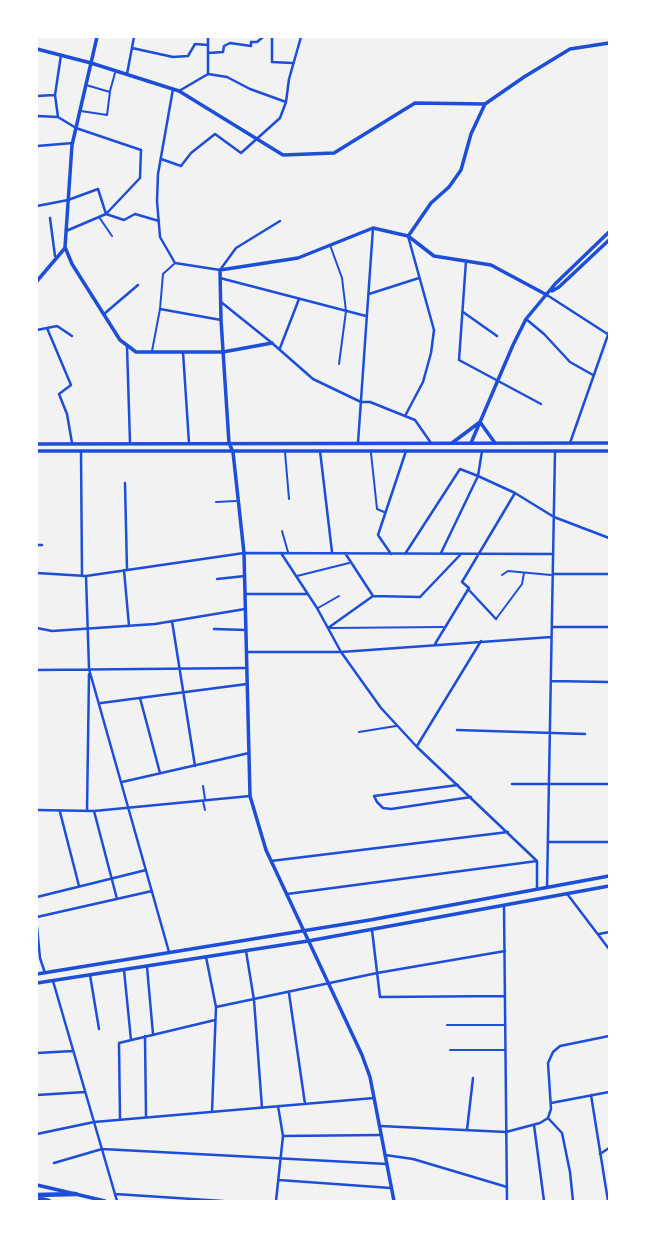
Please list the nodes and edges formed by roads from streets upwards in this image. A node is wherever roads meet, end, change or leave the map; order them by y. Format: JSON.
{"nodes":[{"id":1,"x":97,"y":37,"type":"edge"},
{"id":2,"x":134,"y":37,"type":"edge"},
{"id":3,"x":208,"y":37,"type":"edge"},
{"id":4,"x":263,"y":37,"type":"edge"},
{"id":5,"x":272,"y":37,"type":"edge"},
{"id":6,"x":301,"y":37,"type":"edge"},
{"id":7,"x":609,"y":43,"type":"edge"},
{"id":8,"x":208,"y":46,"type":"junction"},
{"id":9,"x":132,"y":48,"type":"junction"},
{"id":10,"x":37,"y":49,"type":"edge"},
{"id":11,"x":208,"y":53,"type":"junction"},
{"id":12,"x":61,"y":55,"type":"junction"},
{"id":13,"x":91,"y":63,"type":"junction"},
{"id":14,"x":293,"y":63,"type":"junction"},
{"id":15,"x":127,"y":74,"type":"junction"},
{"id":16,"x":208,"y":74,"type":"junction"},
{"id":17,"x":176,"y":90,"type":"junction"},
{"id":18,"x":55,"y":95,"type":"junction"},
{"id":19,"x":37,"y":96,"type":"edge"},
{"id":20,"x":286,"y":102,"type":"junction"},
{"id":21,"x":485,"y":104,"type":"junction"},
{"id":22,"x":37,"y":116,"type":"edge"},
{"id":23,"x":58,"y":117,"type":"junction"},
{"id":24,"x":76,"y":128,"type":"junction"},
{"id":25,"x":256,"y":140,"type":"junction"},
{"id":26,"x":73,"y":142,"type":"junction"},
{"id":27,"x":37,"y":146,"type":"edge"},
{"id":28,"x":161,"y":159,"type":"junction"},
{"id":29,"x":68,"y":200,"type":"junction"},
{"id":30,"x":37,"y":206,"type":"edge"},
{"id":31,"x":106,"y":214,"type":"junction"},
{"id":32,"x":50,"y":218,"type":"dead end"},
{"id":33,"x":159,"y":221,"type":"junction"},
{"id":34,"x":280,"y":221,"type":"dead end"},
{"id":35,"x":373,"y":228,"type":"junction"},
{"id":36,"x":66,"y":231,"type":"junction"},
{"id":37,"x":609,"y":232,"type":"edge"},
{"id":38,"x":408,"y":236,"type":"junction"},
{"id":39,"x":609,"y":240,"type":"edge"},
{"id":40,"x":65,"y":247,"type":"junction"},
{"id":41,"x":55,"y":256,"type":"junction"},
{"id":42,"x":466,"y":261,"type":"junction"},
{"id":43,"x":220,"y":270,"type":"junction"},
{"id":44,"x":220,"y":278,"type":"junction"},
{"id":45,"x":420,"y":278,"type":"junction"},
{"id":46,"x":37,"y":281,"type":"edge"},
{"id":47,"x":138,"y":285,"type":"dead end"},
{"id":48,"x":549,"y":293,"type":"junction"},
{"id":49,"x":369,"y":294,"type":"junction"},
{"id":50,"x":299,"y":299,"type":"junction"},
{"id":51,"x":221,"y":302,"type":"junction"},
{"id":52,"x":160,"y":309,"type":"road end"},
{"id":53,"x":463,"y":312,"type":"junction"},
{"id":54,"x":104,"y":314,"type":"junction"},
{"id":55,"x":367,"y":316,"type":"junction"},
{"id":56,"x":526,"y":319,"type":"junction"},
{"id":57,"x":221,"y":320,"type":"junction"},
{"id":58,"x":47,"y":328,"type":"junction"},
{"id":59,"x":37,"y":330,"type":"edge"},
{"id":60,"x":609,"y":334,"type":"edge"},
{"id":61,"x":72,"y":336,"type":"dead end"},
{"id":62,"x":497,"y":336,"type":"dead end"},
{"id":63,"x":272,"y":342,"type":"junction"},
{"id":64,"x":127,"y":346,"type":"junction"},
{"id":65,"x":279,"y":349,"type":"junction"},
{"id":66,"x":183,"y":350,"type":"junction"},
{"id":67,"x":223,"y":352,"type":"junction"},
{"id":68,"x":593,"y":375,"type":"junction"},
{"id":69,"x":498,"y":380,"type":"junction"},
{"id":70,"x":361,"y":402,"type":"junction"},
{"id":71,"x":541,"y":404,"type":"dead end"},
{"id":72,"x":405,"y":416,"type":"junction"},
{"id":73,"x":480,"y":422,"type":"junction"},
{"id":74,"x":37,"y":443,"type":"edge"},
{"id":75,"x":72,"y":443,"type":"junction"},
{"id":76,"x":130,"y":443,"type":"junction"},
{"id":77,"x":189,"y":443,"type":"junction"},
{"id":78,"x":229,"y":443,"type":"junction"},
{"id":79,"x":358,"y":443,"type":"junction"},
{"id":80,"x":431,"y":443,"type":"junction"},
{"id":81,"x":452,"y":443,"type":"junction"},
{"id":82,"x":471,"y":443,"type":"junction"},
{"id":83,"x":495,"y":443,"type":"junction"},
{"id":84,"x":570,"y":443,"type":"junction"},
{"id":85,"x":609,"y":443,"type":"edge"},
{"id":86,"x":37,"y":450,"type":"edge"},
{"id":87,"x":81,"y":451,"type":"junction"},
{"id":88,"x":320,"y":451,"type":"junction"},
{"id":89,"x":482,"y":451,"type":"junction"},
{"id":90,"x":555,"y":451,"type":"junction"},
{"id":91,"x":609,"y":451,"type":"edge"},
{"id":92,"x":233,"y":452,"type":"junction"},
{"id":93,"x":357,"y":452,"type":"junction"},
{"id":94,"x":406,"y":452,"type":"junction"},
{"id":95,"x":478,"y":476,"type":"junction"},
{"id":96,"x":125,"y":483,"type":"dead end"},
{"id":97,"x":514,"y":494,"type":"junction"},
{"id":98,"x":554,"y":517,"type":"junction"},
{"id":99,"x":609,"y":538,"type":"edge"},
{"id":100,"x":37,"y":545,"type":"edge"},
{"id":101,"x":42,"y":545,"type":"dead end"},
{"id":102,"x":244,"y":553,"type":"junction"},
{"id":103,"x":281,"y":553,"type":"junction"},
{"id":104,"x":332,"y":553,"type":"junction"},
{"id":105,"x":345,"y":553,"type":"junction"},
{"id":106,"x":391,"y":554,"type":"junction"},
{"id":107,"x":405,"y":554,"type":"junction"},
{"id":108,"x":441,"y":554,"type":"junction"},
{"id":109,"x":461,"y":554,"type":"junction"},
{"id":110,"x":478,"y":554,"type":"junction"},
{"id":111,"x":553,"y":554,"type":"junction"},
{"id":112,"x":126,"y":570,"type":"junction"},
{"id":113,"x":37,"y":573,"type":"edge"},
{"id":114,"x":552,"y":575,"type":"junction"},
{"id":115,"x":609,"y":575,"type":"edge"},
{"id":116,"x":84,"y":576,"type":"junction"},
{"id":117,"x":245,"y":576,"type":"junction"},
{"id":118,"x":217,"y":579,"type":"dead end"},
{"id":119,"x":468,"y":589,"type":"junction"},
{"id":120,"x":245,"y":594,"type":"junction"},
{"id":121,"x":307,"y":594,"type":"junction"},
{"id":122,"x":373,"y":596,"type":"junction"},
{"id":123,"x":245,"y":610,"type":"junction"},
{"id":124,"x":496,"y":619,"type":"road end"},
{"id":125,"x":172,"y":621,"type":"junction"},
{"id":126,"x":129,"y":626,"type":"junction"},
{"id":127,"x":552,"y":627,"type":"junction"},
{"id":128,"x":609,"y":627,"type":"edge"},
{"id":129,"x":37,"y":628,"type":"edge"},
{"id":130,"x":328,"y":628,"type":"junction"},
{"id":131,"x":87,"y":629,"type":"junction"},
{"id":132,"x":214,"y":629,"type":"dead end"},
{"id":133,"x":246,"y":630,"type":"junction"},
{"id":134,"x":551,"y":637,"type":"junction"},
{"id":135,"x":481,"y":641,"type":"junction"},
{"id":136,"x":435,"y":644,"type":"junction"},
{"id":137,"x":246,"y":652,"type":"junction"},
{"id":138,"x":341,"y":652,"type":"junction"},
{"id":139,"x":179,"y":668,"type":"junction"},
{"id":140,"x":247,"y":668,"type":"junction"},
{"id":141,"x":89,"y":669,"type":"junction"},
{"id":142,"x":37,"y":670,"type":"edge"},
{"id":143,"x":551,"y":681,"type":"junction"},
{"id":144,"x":609,"y":682,"type":"edge"},
{"id":145,"x":247,"y":684,"type":"junction"},
{"id":146,"x":183,"y":694,"type":"junction"},
{"id":147,"x":140,"y":698,"type":"junction"},
{"id":148,"x":100,"y":703,"type":"junction"},
{"id":149,"x":457,"y":730,"type":"dead end"},
{"id":150,"x":550,"y":733,"type":"junction"},
{"id":151,"x":585,"y":734,"type":"dead end"},
{"id":152,"x":417,"y":747,"type":"junction"},
{"id":153,"x":249,"y":753,"type":"junction"},
{"id":154,"x":195,"y":766,"type":"junction"},
{"id":155,"x":160,"y":774,"type":"junction"},
{"id":156,"x":121,"y":782,"type":"junction"},
{"id":157,"x":512,"y":784,"type":"dead end"},
{"id":158,"x":549,"y":784,"type":"junction"},
{"id":159,"x":609,"y":784,"type":"edge"},
{"id":160,"x":458,"y":785,"type":"junction"},
{"id":161,"x":250,"y":796,"type":"junction"},
{"id":162,"x":471,"y":797,"type":"junction"},
{"id":163,"x":128,"y":807,"type":"junction"},
{"id":164,"x":37,"y":810,"type":"edge"},
{"id":165,"x":59,"y":811,"type":"junction"},
{"id":166,"x":87,"y":811,"type":"junction"},
{"id":167,"x":94,"y":811,"type":"junction"},
{"id":168,"x":508,"y":832,"type":"junction"},
{"id":169,"x":548,"y":842,"type":"junction"},
{"id":170,"x":609,"y":842,"type":"edge"},
{"id":171,"x":537,"y":860,"type":"junction"},
{"id":172,"x":271,"y":861,"type":"junction"},
{"id":173,"x":146,"y":870,"type":"junction"},
{"id":174,"x":609,"y":876,"type":"edge"},
{"id":175,"x":111,"y":878,"type":"junction"},
{"id":176,"x":79,"y":886,"type":"junction"},
{"id":177,"x":609,"y":886,"type":"edge"},
{"id":178,"x":547,"y":888,"type":"junction"},
{"id":179,"x":537,"y":890,"type":"junction"},
{"id":180,"x":152,"y":891,"type":"junction"},
{"id":181,"x":287,"y":894,"type":"junction"},
{"id":182,"x":568,"y":895,"type":"junction"},
{"id":183,"x":37,"y":897,"type":"edge"},
{"id":184,"x":117,"y":899,"type":"junction"},
{"id":185,"x":487,"y":900,"type":"junction"},
{"id":186,"x":505,"y":906,"type":"junction"},
{"id":187,"x":489,"y":909,"type":"junction"},
{"id":188,"x":37,"y":917,"type":"edge"},
{"id":189,"x":37,"y":927,"type":"edge"},
{"id":190,"x":372,"y":930,"type":"junction"},
{"id":191,"x":303,"y":931,"type":"junction"},
{"id":192,"x":609,"y":932,"type":"edge"},
{"id":193,"x":599,"y":934,"type":"junction"},
{"id":194,"x":308,"y":941,"type":"junction"},
{"id":195,"x":609,"y":949,"type":"edge"},
{"id":196,"x":246,"y":951,"type":"junction"},
{"id":197,"x":505,"y":951,"type":"junction"},
{"id":198,"x":169,"y":953,"type":"junction"},
{"id":199,"x":206,"y":957,"type":"junction"},
{"id":200,"x":147,"y":966,"type":"junction"},
{"id":201,"x":124,"y":970,"type":"junction"},
{"id":202,"x":45,"y":972,"type":"junction"},
{"id":203,"x":377,"y":973,"type":"junction"},
{"id":204,"x":37,"y":974,"type":"edge"},
{"id":205,"x":90,"y":975,"type":"junction"},
{"id":206,"x":52,"y":981,"type":"junction"},
{"id":207,"x":37,"y":983,"type":"edge"},
{"id":208,"x":328,"y":984,"type":"junction"},
{"id":209,"x":289,"y":993,"type":"junction"},
{"id":210,"x":505,"y":996,"type":"junction"},
{"id":211,"x":254,"y":1000,"type":"junction"},
{"id":212,"x":216,"y":1007,"type":"junction"},
{"id":213,"x":215,"y":1020,"type":"junction"},
{"id":214,"x":99,"y":1030,"type":"dead end"},
{"id":215,"x":153,"y":1034,"type":"junction"},
{"id":216,"x":145,"y":1036,"type":"junction"},
{"id":217,"x":609,"y":1036,"type":"edge"},
{"id":218,"x":131,"y":1040,"type":"junction"},
{"id":219,"x":73,"y":1051,"type":"junction"},
{"id":220,"x":37,"y":1053,"type":"edge"},
{"id":221,"x":473,"y":1078,"type":"dead end"},
{"id":222,"x":85,"y":1092,"type":"junction"},
{"id":223,"x":609,"y":1092,"type":"edge"},
{"id":224,"x":37,"y":1095,"type":"edge"},
{"id":225,"x":591,"y":1095,"type":"junction"},
{"id":226,"x":374,"y":1098,"type":"junction"},
{"id":227,"x":551,"y":1103,"type":"junction"},
{"id":228,"x":305,"y":1104,"type":"junction"},
{"id":229,"x":278,"y":1106,"type":"junction"},
{"id":230,"x":262,"y":1108,"type":"junction"},
{"id":231,"x":212,"y":1112,"type":"junction"},
{"id":232,"x":146,"y":1118,"type":"junction"},
{"id":233,"x":548,"y":1118,"type":"junction"},
{"id":234,"x":120,"y":1120,"type":"junction"},
{"id":235,"x":94,"y":1122,"type":"junction"},
{"id":236,"x":534,"y":1125,"type":"junction"},
{"id":237,"x":380,"y":1126,"type":"junction"},
{"id":238,"x":467,"y":1131,"type":"junction"},
{"id":239,"x":506,"y":1132,"type":"junction"},
{"id":240,"x":37,"y":1134,"type":"edge"},
{"id":241,"x":381,"y":1135,"type":"junction"},
{"id":242,"x":283,"y":1136,"type":"junction"},
{"id":243,"x":609,"y":1148,"type":"edge"},
{"id":244,"x":102,"y":1149,"type":"junction"},
{"id":245,"x":600,"y":1154,"type":"junction"},
{"id":246,"x":385,"y":1155,"type":"junction"},
{"id":247,"x":281,"y":1158,"type":"junction"},
{"id":248,"x":54,"y":1163,"type":"dead end"},
{"id":249,"x":387,"y":1164,"type":"junction"},
{"id":250,"x":279,"y":1180,"type":"junction"},
{"id":251,"x":37,"y":1185,"type":"edge"},
{"id":252,"x":507,"y":1187,"type":"junction"},
{"id":253,"x":391,"y":1188,"type":"junction"},
{"id":254,"x":76,"y":1194,"type":"junction"},
{"id":255,"x":115,"y":1194,"type":"junction"},
{"id":256,"x":37,"y":1196,"type":"edge"},
{"id":257,"x":49,"y":1201,"type":"edge"},
{"id":258,"x":105,"y":1201,"type":"edge"},
{"id":259,"x":117,"y":1201,"type":"edge"},
{"id":260,"x":223,"y":1201,"type":"edge"},
{"id":261,"x":276,"y":1201,"type":"edge"},
{"id":262,"x":394,"y":1201,"type":"edge"},
{"id":263,"x":507,"y":1201,"type":"edge"},
{"id":264,"x":544,"y":1201,"type":"edge"},
{"id":265,"x":573,"y":1201,"type":"edge"},
{"id":266,"x":608,"y":1201,"type":"edge"}],
"edges":[{"from":1,"to":13,"type":"street"},
{"from":2,"to":9,"type":"street"},
{"from":3,"to":8,"type":"street"},
{"from":4,"to":11,"type":"street"},
{"from":5,"to":14,"type":"street"},
{"from":6,"to":14,"type":"street"},
{"from":7,"to":21,"type":"street"},
{"from":8,"to":9,"type":"street"},
{"from":8,"to":11,"type":"street"},
{"from":9,"to":15,"type":"street"},
{"from":10,"to":12,"type":"street"},
{"from":11,"to":16,"type":"street"},
{"from":12,"to":13,"type":"street"},
{"from":12,"to":18,"type":"street"},
{"from":13,"to":15,"type":"street"},
{"from":13,"to":24,"type":"street"},
{"from":14,"to":20,"type":"street"},
{"from":15,"to":17,"type":"street"},
{"from":16,"to":17,"type":"street"},
{"from":16,"to":20,"type":"street"},
{"from":17,"to":25,"type":"street"},
{"from":17,"to":28,"type":"street"},
{"from":18,"to":19,"type":"street"},
{"from":18,"to":23,"type":"street"},
{"from":20,"to":25,"type":"street"},
{"from":21,"to":25,"type":"street"},
{"from":21,"to":38,"type":"street"},
{"from":22,"to":23,"type":"street"},
{"from":23,"to":24,"type":"street"},
{"from":24,"to":26,"type":"street"},
{"from":24,"to":31,"type":"street"},
{"from":25,"to":28,"type":"street"},
{"from":26,"to":27,"type":"street"},
{"from":26,"to":29,"type":"street"},
{"from":28,"to":33,"type":"street"},
{"from":29,"to":30,"type":"street"},
{"from":29,"to":31,"type":"street"},
{"from":29,"to":36,"type":"street"},
{"from":31,"to":33,"type":"street"},
{"from":31,"to":36,"type":"street"},
{"from":32,"to":41,"type":"street"},
{"from":33,"to":43,"type":"street"},
{"from":34,"to":43,"type":"street"},
{"from":35,"to":38,"type":"street"},
{"from":35,"to":43,"type":"street"},
{"from":35,"to":49,"type":"street"},
{"from":36,"to":40,"type":"street"},
{"from":37,"to":48,"type":"street"},
{"from":38,"to":42,"type":"street"},
{"from":38,"to":45,"type":"street"},
{"from":39,"to":48,"type":"street"},
{"from":40,"to":41,"type":"street"},
{"from":40,"to":54,"type":"street"},
{"from":41,"to":46,"type":"street"},
{"from":42,"to":48,"type":"street"},
{"from":42,"to":53,"type":"street"},
{"from":43,"to":44,"type":"street"},
{"from":44,"to":50,"type":"street"},
{"from":44,"to":51,"type":"street"},
{"from":45,"to":49,"type":"street"},
{"from":45,"to":72,"type":"street"},
{"from":47,"to":54,"type":"street"},
{"from":48,"to":56,"type":"street"},
{"from":48,"to":60,"type":"street"},
{"from":49,"to":55,"type":"street"},
{"from":50,"to":55,"type":"street"},
{"from":50,"to":65,"type":"street"},
{"from":51,"to":57,"type":"street"},
{"from":51,"to":63,"type":"street"},
{"from":52,"to":57,"type":"street"},
{"from":53,"to":62,"type":"street"},
{"from":53,"to":69,"type":"street"},
{"from":54,"to":64,"type":"street"},
{"from":55,"to":70,"type":"street"},
{"from":56,"to":68,"type":"street"},
{"from":56,"to":69,"type":"street"},
{"from":57,"to":67,"type":"street"},
{"from":58,"to":59,"type":"street"},
{"from":58,"to":61,"type":"street"},
{"from":58,"to":75,"type":"street"},
{"from":60,"to":68,"type":"street"},
{"from":63,"to":65,"type":"street"},
{"from":63,"to":67,"type":"street"},
{"from":64,"to":66,"type":"street"},
{"from":64,"to":76,"type":"street"},
{"from":65,"to":70,"type":"street"},
{"from":66,"to":67,"type":"street"},
{"from":66,"to":77,"type":"street"},
{"from":67,"to":78,"type":"street"},
{"from":68,"to":84,"type":"street"},
{"from":69,"to":71,"type":"street"},
{"from":69,"to":73,"type":"street"},
{"from":70,"to":72,"type":"street"},
{"from":70,"to":79,"type":"street"},
{"from":72,"to":80,"type":"street"},
{"from":73,"to":81,"type":"street"},
{"from":73,"to":82,"type":"street"},
{"from":73,"to":83,"type":"street"},
{"from":74,"to":75,"type":"street"},
{"from":75,"to":76,"type":"street"},
{"from":76,"to":77,"type":"street"},
{"from":77,"to":78,"type":"street"},
{"from":78,"to":79,"type":"street"},
{"from":78,"to":92,"type":"street"},
{"from":79,"to":80,"type":"street"},
{"from":79,"to":93,"type":"street"},
{"from":80,"to":81,"type":"street"},
{"from":81,"to":82,"type":"street"},
{"from":82,"to":83,"type":"street"},
{"from":83,"to":84,"type":"street"},
{"from":84,"to":85,"type":"street"},
{"from":86,"to":87,"type":"street"},
{"from":87,"to":92,"type":"street"},
{"from":87,"to":116,"type":"street"},
{"from":88,"to":92,"type":"street"},
{"from":88,"to":93,"type":"street"},
{"from":88,"to":104,"type":"street"},
{"from":89,"to":90,"type":"street"},
{"from":89,"to":94,"type":"street"},
{"from":89,"to":95,"type":"street"},
{"from":90,"to":91,"type":"street"},
{"from":90,"to":98,"type":"street"},
{"from":92,"to":102,"type":"street"},
{"from":93,"to":94,"type":"street"},
{"from":94,"to":106,"type":"street"},
{"from":95,"to":97,"type":"street"},
{"from":95,"to":107,"type":"street"},
{"from":95,"to":108,"type":"street"},
{"from":96,"to":112,"type":"street"},
{"from":97,"to":98,"type":"street"},
{"from":97,"to":110,"type":"street"},
{"from":98,"to":99,"type":"street"},
{"from":98,"to":111,"type":"street"},
{"from":100,"to":101,"type":"street"},
{"from":102,"to":103,"type":"street"},
{"from":102,"to":112,"type":"street"},
{"from":102,"to":117,"type":"street"},
{"from":103,"to":104,"type":"street"},
{"from":103,"to":121,"type":"street"},
{"from":104,"to":105,"type":"street"},
{"from":105,"to":106,"type":"street"},
{"from":105,"to":122,"type":"street"},
{"from":106,"to":107,"type":"street"},
{"from":107,"to":108,"type":"street"},
{"from":108,"to":109,"type":"street"},
{"from":109,"to":110,"type":"street"},
{"from":109,"to":122,"type":"street"},
{"from":110,"to":111,"type":"street"},
{"from":110,"to":119,"type":"street"},
{"from":111,"to":114,"type":"street"},
{"from":112,"to":116,"type":"street"},
{"from":112,"to":126,"type":"street"},
{"from":113,"to":116,"type":"street"},
{"from":114,"to":115,"type":"street"},
{"from":114,"to":127,"type":"street"},
{"from":116,"to":131,"type":"street"},
{"from":117,"to":118,"type":"street"},
{"from":117,"to":120,"type":"street"},
{"from":119,"to":124,"type":"street"},
{"from":119,"to":136,"type":"street"},
{"from":120,"to":121,"type":"street"},
{"from":120,"to":123,"type":"street"},
{"from":121,"to":130,"type":"street"},
{"from":122,"to":130,"type":"street"},
{"from":123,"to":125,"type":"street"},
{"from":123,"to":133,"type":"street"},
{"from":125,"to":126,"type":"street"},
{"from":125,"to":139,"type":"street"},
{"from":126,"to":131,"type":"street"},
{"from":127,"to":128,"type":"street"},
{"from":127,"to":134,"type":"street"},
{"from":129,"to":131,"type":"street"},
{"from":130,"to":138,"type":"street"},
{"from":131,"to":141,"type":"street"},
{"from":132,"to":133,"type":"street"},
{"from":133,"to":137,"type":"street"},
{"from":134,"to":135,"type":"street"},
{"from":134,"to":143,"type":"street"},
{"from":135,"to":136,"type":"street"},
{"from":135,"to":152,"type":"street"},
{"from":136,"to":138,"type":"street"},
{"from":137,"to":138,"type":"street"},
{"from":137,"to":140,"type":"street"},
{"from":138,"to":152,"type":"street"},
{"from":139,"to":140,"type":"street"},
{"from":139,"to":141,"type":"street"},
{"from":139,"to":146,"type":"street"},
{"from":140,"to":145,"type":"street"},
{"from":141,"to":142,"type":"street"},
{"from":141,"to":148,"type":"street"},
{"from":141,"to":166,"type":"street"},
{"from":143,"to":144,"type":"street"},
{"from":143,"to":150,"type":"street"},
{"from":145,"to":146,"type":"street"},
{"from":145,"to":153,"type":"street"},
{"from":146,"to":147,"type":"street"},
{"from":146,"to":154,"type":"street"},
{"from":147,"to":148,"type":"street"},
{"from":147,"to":155,"type":"street"},
{"from":148,"to":156,"type":"street"},
{"from":149,"to":150,"type":"street"},
{"from":150,"to":151,"type":"street"},
{"from":150,"to":158,"type":"street"},
{"from":152,"to":160,"type":"street"},
{"from":153,"to":154,"type":"street"},
{"from":153,"to":161,"type":"street"},
{"from":154,"to":155,"type":"street"},
{"from":155,"to":156,"type":"street"},
{"from":156,"to":163,"type":"street"},
{"from":157,"to":158,"type":"street"},
{"from":158,"to":159,"type":"street"},
{"from":158,"to":169,"type":"street"},
{"from":160,"to":162,"type":"street"},
{"from":160,"to":162,"type":"street"},
{"from":161,"to":163,"type":"street"},
{"from":161,"to":172,"type":"street"},
{"from":162,"to":168,"type":"street"},
{"from":163,"to":167,"type":"street"},
{"from":163,"to":173,"type":"street"},
{"from":164,"to":165,"type":"street"},
{"from":165,"to":166,"type":"street"},
{"from":165,"to":176,"type":"street"},
{"from":166,"to":167,"type":"street"},
{"from":167,"to":175,"type":"street"},
{"from":168,"to":171,"type":"street"},
{"from":168,"to":172,"type":"street"},
{"from":169,"to":170,"type":"street"},
{"from":169,"to":178,"type":"street"},
{"from":171,"to":179,"type":"street"},
{"from":171,"to":181,"type":"street"},
{"from":172,"to":181,"type":"street"},
{"from":173,"to":175,"type":"street"},
{"from":173,"to":180,"type":"street"},
{"from":174,"to":178,"type":"street"},
{"from":175,"to":176,"type":"street"},
{"from":175,"to":184,"type":"street"},
{"from":176,"to":183,"type":"street"},
{"from":177,"to":182,"type":"street"},
{"from":178,"to":179,"type":"street"},
{"from":179,"to":185,"type":"street"},
{"from":180,"to":184,"type":"street"},
{"from":180,"to":198,"type":"street"},
{"from":181,"to":191,"type":"street"},
{"from":182,"to":186,"type":"street"},
{"from":182,"to":193,"type":"street"},
{"from":184,"to":188,"type":"street"},
{"from":185,"to":187,"type":"street"},
{"from":185,"to":191,"type":"street"},
{"from":186,"to":187,"type":"street"},
{"from":186,"to":197,"type":"street"},
{"from":187,"to":190,"type":"street"},
{"from":189,"to":202,"type":"street"},
{"from":190,"to":194,"type":"street"},
{"from":190,"to":203,"type":"street"},
{"from":191,"to":194,"type":"street"},
{"from":191,"to":198,"type":"street"},
{"from":192,"to":193,"type":"street"},
{"from":193,"to":195,"type":"street"},
{"from":194,"to":196,"type":"street"},
{"from":194,"to":208,"type":"street"},
{"from":196,"to":199,"type":"street"},
{"from":196,"to":211,"type":"street"},
{"from":197,"to":203,"type":"street"},
{"from":197,"to":210,"type":"street"},
{"from":198,"to":202,"type":"street"},
{"from":199,"to":200,"type":"street"},
{"from":199,"to":212,"type":"street"},
{"from":200,"to":201,"type":"street"},
{"from":200,"to":215,"type":"street"},
{"from":201,"to":205,"type":"street"},
{"from":201,"to":218,"type":"street"},
{"from":202,"to":204,"type":"street"},
{"from":202,"to":206,"type":"street"},
{"from":203,"to":208,"type":"street"},
{"from":203,"to":210,"type":"street"},
{"from":205,"to":206,"type":"street"},
{"from":205,"to":214,"type":"street"},
{"from":206,"to":207,"type":"street"},
{"from":206,"to":219,"type":"street"},
{"from":208,"to":209,"type":"street"},
{"from":208,"to":226,"type":"street"},
{"from":209,"to":211,"type":"street"},
{"from":209,"to":228,"type":"street"},
{"from":210,"to":239,"type":"street"},
{"from":211,"to":212,"type":"street"},
{"from":211,"to":230,"type":"street"},
{"from":212,"to":213,"type":"street"},
{"from":213,"to":215,"type":"street"},
{"from":213,"to":231,"type":"street"},
{"from":215,"to":216,"type":"street"},
{"from":216,"to":218,"type":"street"},
{"from":216,"to":232,"type":"street"},
{"from":217,"to":227,"type":"street"},
{"from":218,"to":234,"type":"street"},
{"from":219,"to":220,"type":"street"},
{"from":219,"to":222,"type":"street"},
{"from":221,"to":238,"type":"street"},
{"from":222,"to":224,"type":"street"},
{"from":222,"to":235,"type":"street"},
{"from":223,"to":225,"type":"street"},
{"from":225,"to":227,"type":"street"},
{"from":225,"to":245,"type":"street"},
{"from":226,"to":228,"type":"street"},
{"from":226,"to":237,"type":"street"},
{"from":227,"to":233,"type":"street"},
{"from":228,"to":229,"type":"street"},
{"from":229,"to":230,"type":"street"},
{"from":229,"to":242,"type":"street"},
{"from":230,"to":231,"type":"street"},
{"from":231,"to":232,"type":"street"},
{"from":232,"to":234,"type":"street"},
{"from":233,"to":236,"type":"street"},
{"from":233,"to":265,"type":"street"},
{"from":234,"to":235,"type":"street"},
{"from":235,"to":240,"type":"street"},
{"from":235,"to":244,"type":"street"},
{"from":236,"to":239,"type":"street"},
{"from":236,"to":264,"type":"street"},
{"from":237,"to":238,"type":"street"},
{"from":237,"to":241,"type":"street"},
{"from":238,"to":239,"type":"street"},
{"from":239,"to":252,"type":"street"},
{"from":241,"to":242,"type":"street"},
{"from":241,"to":246,"type":"street"},
{"from":242,"to":247,"type":"street"},
{"from":243,"to":245,"type":"street"},
{"from":244,"to":247,"type":"street"},
{"from":244,"to":248,"type":"street"},
{"from":244,"to":255,"type":"street"},
{"from":245,"to":266,"type":"street"},
{"from":246,"to":249,"type":"street"},
{"from":246,"to":252,"type":"street"},
{"from":247,"to":249,"type":"street"},
{"from":247,"to":250,"type":"street"},
{"from":249,"to":253,"type":"street"},
{"from":250,"to":253,"type":"street"},
{"from":250,"to":261,"type":"street"},
{"from":251,"to":254,"type":"street"},
{"from":252,"to":263,"type":"street"},
{"from":253,"to":262,"type":"street"},
{"from":254,"to":256,"type":"highway"},
{"from":254,"to":258,"type":"street"},
{"from":255,"to":259,"type":"street"},
{"from":255,"to":260,"type":"street"},
{"from":256,"to":257,"type":"highway"}]}
